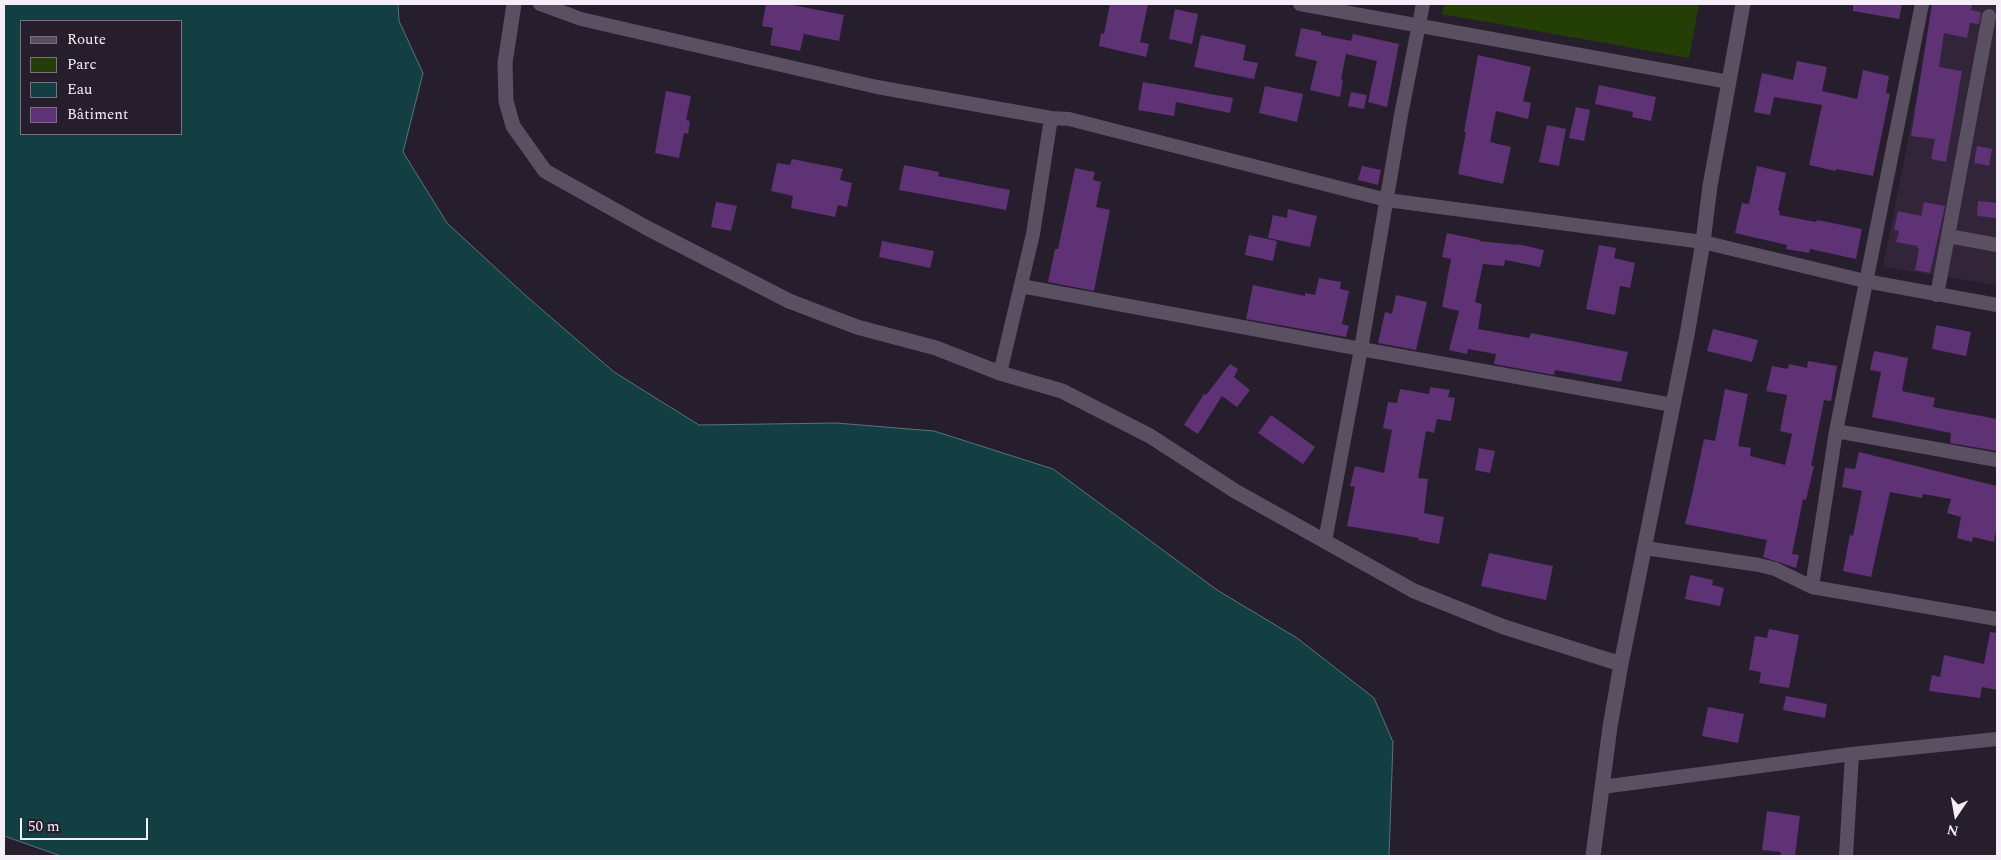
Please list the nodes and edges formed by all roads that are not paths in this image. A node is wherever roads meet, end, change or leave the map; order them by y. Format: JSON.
{"nodes":[{"id":1,"x":514,"y":4,"type":"edge"},
{"id":2,"x":540,"y":4,"type":"edge"},
{"id":3,"x":1300,"y":4,"type":"edge"},
{"id":4,"x":1423,"y":4,"type":"edge"},
{"id":5,"x":1743,"y":4,"type":"edge"},
{"id":6,"x":1922,"y":4,"type":"edge"},
{"id":7,"x":1989,"y":16,"type":"dead end"},
{"id":8,"x":1420,"y":26,"type":"junction"},
{"id":9,"x":1729,"y":82,"type":"junction"},
{"id":10,"x":1051,"y":118,"type":"junction"},
{"id":11,"x":1387,"y":200,"type":"junction"},
{"id":12,"x":1948,"y":236,"type":"junction"},
{"id":13,"x":1704,"y":242,"type":"junction"},
{"id":14,"x":1997,"y":245,"type":"edge"},
{"id":15,"x":1865,"y":281,"type":"junction"},
{"id":16,"x":1021,"y":286,"type":"junction"},
{"id":17,"x":1937,"y":295,"type":"junction"},
{"id":18,"x":1997,"y":304,"type":"edge"},
{"id":19,"x":1361,"y":350,"type":"junction"},
{"id":20,"x":1000,"y":373,"type":"junction"},
{"id":21,"x":1673,"y":405,"type":"junction"},
{"id":22,"x":1836,"y":430,"type":"junction"},
{"id":23,"x":1997,"y":460,"type":"edge"},
{"id":24,"x":1325,"y":541,"type":"junction"},
{"id":25,"x":1644,"y":548,"type":"junction"},
{"id":26,"x":1812,"y":588,"type":"junction"},
{"id":27,"x":1997,"y":618,"type":"edge"},
{"id":28,"x":1621,"y":664,"type":"junction"},
{"id":29,"x":1997,"y":738,"type":"edge"},
{"id":30,"x":1852,"y":754,"type":"junction"},
{"id":31,"x":1602,"y":787,"type":"junction"},
{"id":32,"x":1593,"y":856,"type":"edge"},
{"id":33,"x":1846,"y":856,"type":"edge"}],
"edges":[{"from":1,"to":20,"type":"street"},
{"from":2,"to":10,"type":"street"},
{"from":3,"to":8,"type":"street"},
{"from":4,"to":8,"type":"street"},
{"from":5,"to":9,"type":"street"},
{"from":6,"to":15,"type":"street"},
{"from":7,"to":12,"type":"street"},
{"from":8,"to":9,"type":"street"},
{"from":8,"to":11,"type":"street"},
{"from":9,"to":13,"type":"street"},
{"from":10,"to":11,"type":"street"},
{"from":10,"to":16,"type":"street"},
{"from":11,"to":13,"type":"street"},
{"from":11,"to":19,"type":"street"},
{"from":12,"to":14,"type":"street"},
{"from":12,"to":17,"type":"street"},
{"from":13,"to":15,"type":"street"},
{"from":13,"to":21,"type":"street"},
{"from":15,"to":17,"type":"street"},
{"from":15,"to":22,"type":"street"},
{"from":16,"to":19,"type":"street"},
{"from":16,"to":20,"type":"street"},
{"from":17,"to":18,"type":"street"},
{"from":19,"to":21,"type":"street"},
{"from":19,"to":24,"type":"street"},
{"from":20,"to":24,"type":"street"},
{"from":21,"to":25,"type":"street"},
{"from":22,"to":23,"type":"street"},
{"from":22,"to":26,"type":"street"},
{"from":24,"to":28,"type":"street"},
{"from":25,"to":26,"type":"street"},
{"from":25,"to":28,"type":"street"},
{"from":26,"to":27,"type":"street"},
{"from":28,"to":31,"type":"street"},
{"from":29,"to":30,"type":"street"},
{"from":30,"to":31,"type":"street"},
{"from":30,"to":33,"type":"street"},
{"from":31,"to":32,"type":"street"}]}
